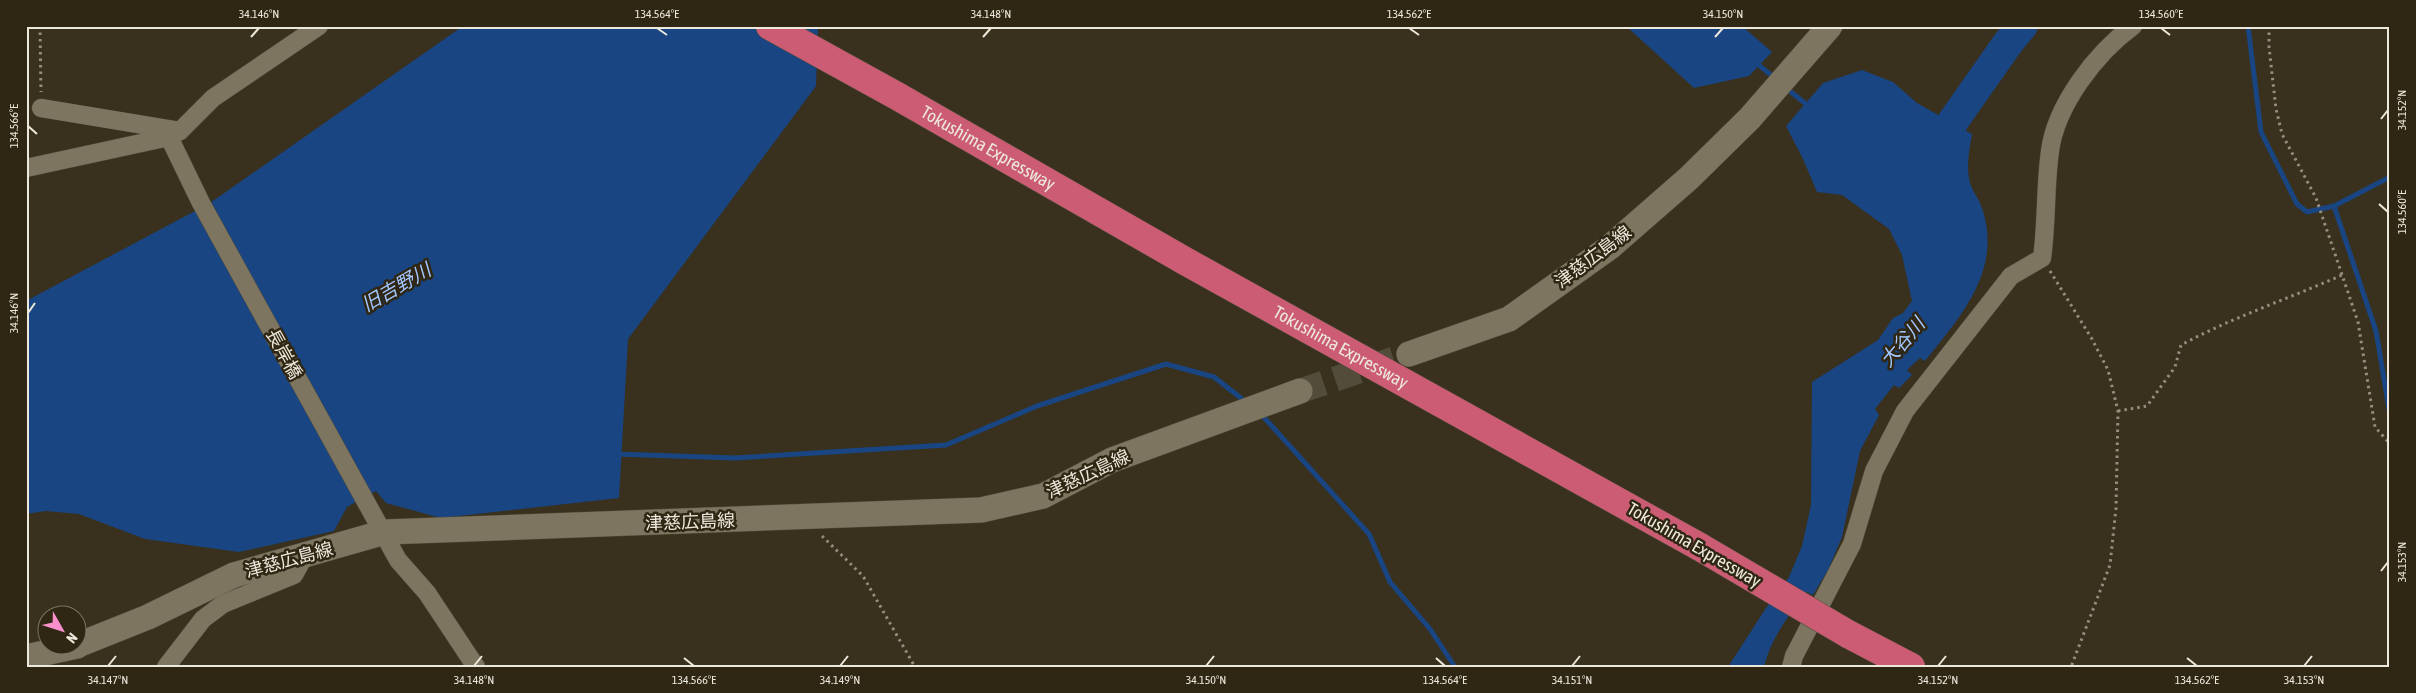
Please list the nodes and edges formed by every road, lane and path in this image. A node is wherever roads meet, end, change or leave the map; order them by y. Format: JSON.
{"nodes":[{"id":1,"x":40,"y":26,"type":"edge"},
{"id":2,"x":319,"y":26,"type":"edge"},
{"id":3,"x":770,"y":26,"type":"edge"},
{"id":4,"x":1830,"y":26,"type":"edge"},
{"id":5,"x":2133,"y":26,"type":"edge"},
{"id":6,"x":2270,"y":26,"type":"edge"},
{"id":7,"x":41,"y":108,"type":"joint"},
{"id":8,"x":174,"y":134,"type":"junction"},
{"id":9,"x":26,"y":168,"type":"edge"},
{"id":10,"x":2042,"y":258,"type":"junction"},
{"id":11,"x":2342,"y":275,"type":"junction"},
{"id":12,"x":1410,"y":354,"type":"tunnel mouth"},
{"id":13,"x":1300,"y":390,"type":"tunnel mouth"},
{"id":14,"x":2118,"y":411,"type":"junction"},
{"id":15,"x":2390,"y":444,"type":"edge"},
{"id":16,"x":802,"y":518,"type":"junction"},
{"id":17,"x":384,"y":532,"type":"junction"},
{"id":18,"x":304,"y":557,"type":"junction"},
{"id":19,"x":88,"y":641,"type":"edge"},
{"id":20,"x":166,"y":667,"type":"edge"},
{"id":21,"x":476,"y":667,"type":"edge"},
{"id":22,"x":915,"y":667,"type":"edge"},
{"id":23,"x":1791,"y":667,"type":"edge"},
{"id":24,"x":1911,"y":667,"type":"edge"},
{"id":25,"x":2072,"y":667,"type":"edge"}],
"edges":[{"from":1,"to":7,"type":"path"},
{"from":2,"to":8,"type":"street"},
{"from":3,"to":24,"type":"highway","name":"Tokushima Expressway","bridge":true},
{"from":4,"to":12,"type":"main road","name":"津慈広島線"},
{"from":5,"to":10,"type":"street"},
{"from":6,"to":11,"type":"path"},
{"from":7,"to":8,"type":"street"},
{"from":8,"to":9,"type":"street"},
{"from":8,"to":17,"type":"street","name":"長岸橋"},
{"from":10,"to":14,"type":"path"},
{"from":10,"to":23,"type":"street"},
{"from":11,"to":14,"type":"path"},
{"from":11,"to":15,"type":"path"},
{"from":13,"to":16,"type":"main road","name":"津慈広島線"},
{"from":14,"to":25,"type":"path"},
{"from":16,"to":17,"type":"main road","name":"津慈広島線"},
{"from":16,"to":22,"type":"path"},
{"from":17,"to":18,"type":"main road","name":"津慈広島線"},
{"from":17,"to":21,"type":"street","name":"長岸橋"},
{"from":18,"to":19,"type":"main road","name":"津慈広島線"},
{"from":18,"to":20,"type":"street"}]}
